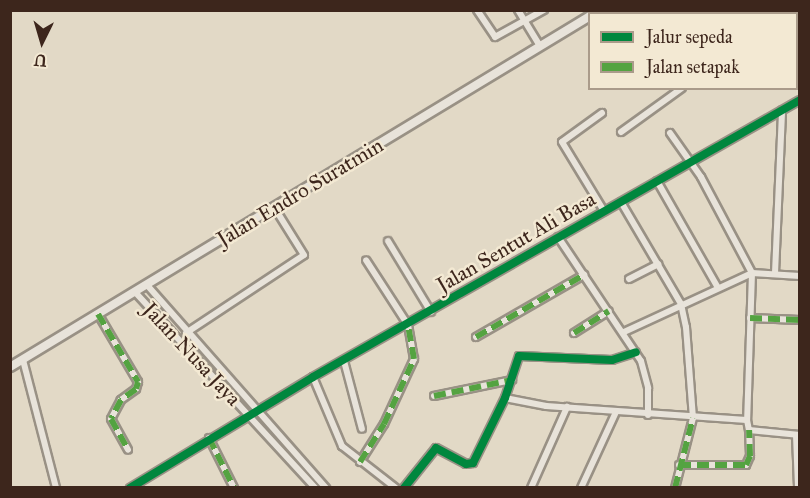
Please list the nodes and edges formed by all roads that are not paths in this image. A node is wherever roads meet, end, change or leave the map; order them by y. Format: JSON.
{"nodes":[{"id":1,"x":477,"y":10,"type":"edge"},
{"id":2,"x":518,"y":10,"type":"edge"},
{"id":3,"x":544,"y":10,"type":"edge"},
{"id":4,"x":588,"y":17,"type":"edge"},
{"id":5,"x":525,"y":22,"type":"junction"},
{"id":6,"x":540,"y":46,"type":"junction"},
{"id":7,"x":679,"y":90,"type":"edge"},
{"id":8,"x":800,"y":100,"type":"edge"},
{"id":9,"x":782,"y":110,"type":"junction"},
{"id":10,"x":602,"y":113,"type":"dead end"},
{"id":11,"x":621,"y":132,"type":"dead end"},
{"id":12,"x":670,"y":134,"type":"dead end"},
{"id":13,"x":691,"y":162,"type":"junction"},
{"id":14,"x":657,"y":182,"type":"junction"},
{"id":15,"x":621,"y":202,"type":"junction"},
{"id":16,"x":274,"y":207,"type":"junction"},
{"id":17,"x":604,"y":212,"type":"junction"},
{"id":18,"x":558,"y":237,"type":"junction"},
{"id":19,"x":388,"y":241,"type":"dead end"},
{"id":20,"x":366,"y":260,"type":"dead end"},
{"id":21,"x":658,"y":264,"type":"junction"},
{"id":22,"x":752,"y":273,"type":"junction"},
{"id":23,"x":775,"y":273,"type":"junction"},
{"id":24,"x":585,"y":275,"type":"junction"},
{"id":25,"x":800,"y":276,"type":"edge"},
{"id":26,"x":629,"y":279,"type":"dead end"},
{"id":27,"x":147,"y":285,"type":"junction"},
{"id":28,"x":718,"y":288,"type":"junction"},
{"id":29,"x":135,"y":292,"type":"junction"},
{"id":30,"x":681,"y":304,"type":"junction"},
{"id":31,"x":609,"y":311,"type":"junction"},
{"id":32,"x":431,"y":312,"type":"junction"},
{"id":33,"x":98,"y":314,"type":"junction"},
{"id":34,"x":750,"y":318,"type":"junction"},
{"id":35,"x":800,"y":320,"type":"edge"},
{"id":36,"x":408,"y":325,"type":"junction"},
{"id":37,"x":624,"y":332,"type":"junction"},
{"id":38,"x":186,"y":333,"type":"junction"},
{"id":39,"x":574,"y":333,"type":"dead end"},
{"id":40,"x":476,"y":338,"type":"dead end"},
{"id":41,"x":636,"y":352,"type":"junction"},
{"id":42,"x":23,"y":360,"type":"junction"},
{"id":43,"x":344,"y":361,"type":"junction"},
{"id":44,"x":10,"y":368,"type":"edge"},
{"id":45,"x":313,"y":377,"type":"junction"},
{"id":46,"x":512,"y":380,"type":"junction"},
{"id":47,"x":434,"y":396,"type":"dead end"},
{"id":48,"x":505,"y":398,"type":"junction"},
{"id":49,"x":567,"y":407,"type":"junction"},
{"id":50,"x":257,"y":411,"type":"junction"},
{"id":51,"x":615,"y":412,"type":"junction"},
{"id":52,"x":648,"y":415,"type":"junction"},
{"id":53,"x":250,"y":416,"type":"junction"},
{"id":54,"x":693,"y":418,"type":"junction"},
{"id":55,"x":747,"y":420,"type":"junction"},
{"id":56,"x":362,"y":429,"type":"dead end"},
{"id":57,"x":749,"y":430,"type":"junction"},
{"id":58,"x":798,"y":435,"type":"edge"},
{"id":59,"x":209,"y":438,"type":"junction"},
{"id":60,"x":128,"y":450,"type":"dead end"},
{"id":61,"x":360,"y":462,"type":"junction"},
{"id":62,"x":679,"y":465,"type":"junction"},
{"id":63,"x":56,"y":488,"type":"edge"},
{"id":64,"x":130,"y":488,"type":"edge"},
{"id":65,"x":234,"y":488,"type":"edge"},
{"id":66,"x":315,"y":488,"type":"edge"},
{"id":67,"x":326,"y":488,"type":"edge"},
{"id":68,"x":396,"y":488,"type":"edge"},
{"id":69,"x":404,"y":488,"type":"edge"},
{"id":70,"x":531,"y":488,"type":"edge"},
{"id":71,"x":581,"y":488,"type":"edge"},
{"id":72,"x":675,"y":488,"type":"edge"},
{"id":73,"x":798,"y":488,"type":"edge"}],
"edges":[{"from":1,"to":5,"type":"street"},
{"from":2,"to":5,"type":"street"},
{"from":3,"to":5,"type":"street"},
{"from":4,"to":6,"type":"main road","name":"Jalan Endro Suratmin"},
{"from":5,"to":6,"type":"street"},
{"from":6,"to":16,"type":"main road","name":"Jalan Endro Suratmin"},
{"from":7,"to":11,"type":"street"},
{"from":8,"to":9,"type":"street","name":"Jalan Sentut Ali Basa"},
{"from":9,"to":13,"type":"street","name":"Jalan Sentut Ali Basa"},
{"from":9,"to":23,"type":"street"},
{"from":10,"to":17,"type":"street"},
{"from":12,"to":13,"type":"street"},
{"from":13,"to":14,"type":"street","name":"Jalan Sentut Ali Basa"},
{"from":13,"to":22,"type":"street"},
{"from":14,"to":15,"type":"street","name":"Jalan Sentut Ali Basa"},
{"from":14,"to":28,"type":"street"},
{"from":15,"to":17,"type":"street","name":"Jalan Sentut Ali Basa"},
{"from":15,"to":21,"type":"street"},
{"from":16,"to":27,"type":"main road","name":"Jalan Endro Suratmin"},
{"from":16,"to":38,"type":"street"},
{"from":17,"to":18,"type":"street","name":"Jalan Sentut Ali Basa"},
{"from":18,"to":24,"type":"street"},
{"from":18,"to":32,"type":"street","name":"Jalan Sentut Ali Basa"},
{"from":19,"to":32,"type":"street"},
{"from":20,"to":36,"type":"street"},
{"from":21,"to":26,"type":"street"},
{"from":21,"to":30,"type":"street"},
{"from":22,"to":23,"type":"street"},
{"from":22,"to":28,"type":"street"},
{"from":22,"to":34,"type":"street"},
{"from":23,"to":25,"type":"street"},
{"from":24,"to":31,"type":"street"},
{"from":24,"to":40,"type":"street"},
{"from":27,"to":29,"type":"main road","name":"Jalan Endro Suratmin"},
{"from":27,"to":38,"type":"street","name":"Jalan Nusa Jaya"},
{"from":28,"to":30,"type":"street"},
{"from":29,"to":33,"type":"main road","name":"Jalan Endro Suratmin"},
{"from":29,"to":53,"type":"street","name":"Jalan Nusa Jaya"},
{"from":30,"to":37,"type":"street"},
{"from":30,"to":54,"type":"street"},
{"from":31,"to":37,"type":"street"},
{"from":31,"to":39,"type":"street"},
{"from":32,"to":36,"type":"street","name":"Jalan Sentut Ali Basa"},
{"from":33,"to":42,"type":"main road","name":"Jalan Endro Suratmin"},
{"from":33,"to":60,"type":"street"},
{"from":34,"to":35,"type":"street"},
{"from":34,"to":55,"type":"street"},
{"from":36,"to":43,"type":"street","name":"Jalan Sentut Ali Basa"},
{"from":36,"to":61,"type":"street"},
{"from":37,"to":41,"type":"street"},
{"from":38,"to":50,"type":"street","name":"Jalan Nusa Jaya"},
{"from":41,"to":46,"type":"street"},
{"from":41,"to":52,"type":"street"},
{"from":42,"to":44,"type":"main road","name":"Jalan Endro Suratmin"},
{"from":42,"to":63,"type":"street"},
{"from":43,"to":45,"type":"street","name":"Jalan Sentut Ali Basa"},
{"from":43,"to":56,"type":"street"},
{"from":45,"to":50,"type":"street","name":"Jalan Sentut Ali Basa"},
{"from":45,"to":61,"type":"street"},
{"from":46,"to":47,"type":"street"},
{"from":46,"to":48,"type":"street"},
{"from":48,"to":49,"type":"street"},
{"from":48,"to":69,"type":"street"},
{"from":49,"to":51,"type":"street"},
{"from":49,"to":70,"type":"street"},
{"from":50,"to":53,"type":"street","name":"Jalan Sentut Ali Basa"},
{"from":50,"to":67,"type":"street","name":"Jalan Nusa Jaya"},
{"from":51,"to":52,"type":"street"},
{"from":51,"to":71,"type":"street"},
{"from":52,"to":54,"type":"street"},
{"from":53,"to":59,"type":"street","name":"Jalan Sentut Ali Basa"},
{"from":53,"to":66,"type":"street","name":"Jalan Nusa Jaya"},
{"from":54,"to":55,"type":"street"},
{"from":54,"to":62,"type":"street"},
{"from":55,"to":57,"type":"street"},
{"from":57,"to":58,"type":"street"},
{"from":57,"to":62,"type":"street"},
{"from":58,"to":73,"type":"street"},
{"from":59,"to":64,"type":"street","name":"Jalan Sentut Ali Basa"},
{"from":59,"to":65,"type":"street"},
{"from":61,"to":68,"type":"street"},
{"from":62,"to":72,"type":"street"}]}
